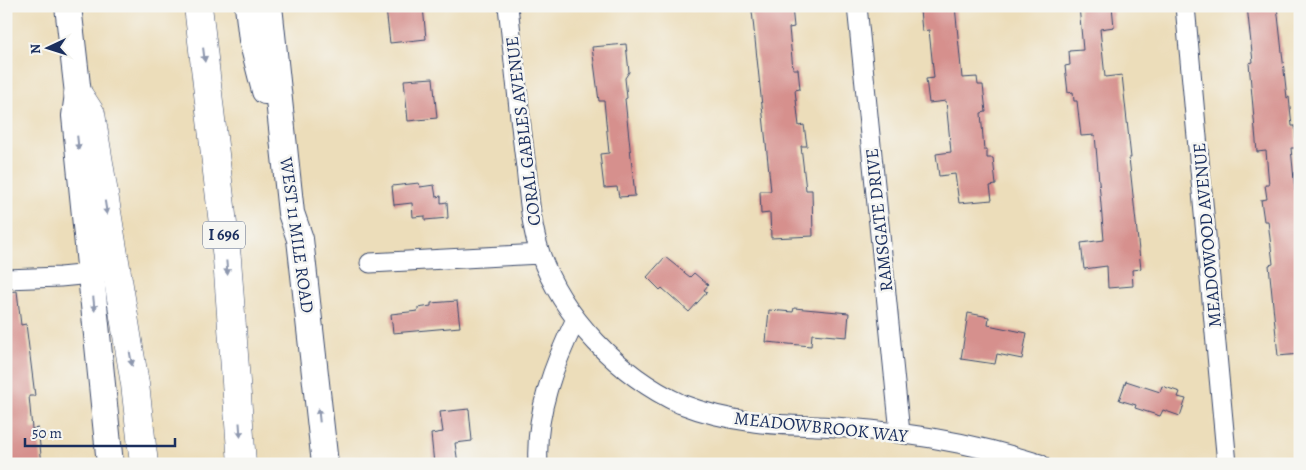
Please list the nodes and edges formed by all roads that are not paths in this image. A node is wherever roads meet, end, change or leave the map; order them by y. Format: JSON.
{"nodes":[{"id":1,"x":198,"y":6,"type":"edge"},
{"id":2,"x":248,"y":6,"type":"edge"},
{"id":3,"x":270,"y":6,"type":"edge"},
{"id":4,"x":508,"y":6,"type":"edge"},
{"id":5,"x":857,"y":6,"type":"edge"},
{"id":6,"x":1185,"y":6,"type":"edge"},
{"id":7,"x":71,"y":10,"type":"edge"},
{"id":8,"x":78,"y":94,"type":"junction"},
{"id":9,"x":289,"y":186,"type":"junction"},
{"id":10,"x":540,"y":254,"type":"junction"},
{"id":11,"x":370,"y":263,"type":"dead end"},
{"id":12,"x":91,"y":274,"type":"junction"},
{"id":13,"x":6,"y":279,"type":"edge"},
{"id":14,"x":576,"y":319,"type":"junction"},
{"id":15,"x":900,"y":433,"type":"junction"},
{"id":16,"x":110,"y":464,"type":"edge"},
{"id":17,"x":144,"y":464,"type":"edge"},
{"id":18,"x":242,"y":464,"type":"edge"},
{"id":19,"x":325,"y":464,"type":"edge"},
{"id":20,"x":538,"y":464,"type":"edge"},
{"id":21,"x":1040,"y":464,"type":"edge"},
{"id":22,"x":1227,"y":464,"type":"edge"}],
"edges":[{"from":1,"to":18,"type":"highway","number":"I 696","one_way":true},
{"from":2,"to":9,"type":"main road"},
{"from":3,"to":9,"type":"main road","name":"WEST 11 MILE ROAD"},
{"from":4,"to":10,"type":"street","name":"CORAL GABLES AVENUE"},
{"from":5,"to":15,"type":"street","name":"RAMSGATE DRIVE"},
{"from":6,"to":22,"type":"street","name":"MEADOWOOD AVENUE"},
{"from":7,"to":8,"type":"main road"},
{"from":8,"to":12,"type":"main road","one_way":true},
{"from":8,"to":17,"type":"highway","one_way":true},
{"from":19,"to":9,"type":"main road","name":"WEST 11 MILE ROAD","one_way":true},
{"from":10,"to":11,"type":"street"},
{"from":10,"to":14,"type":"street","name":"MEADOWBROOK WAY"},
{"from":12,"to":13,"type":"street"},
{"from":12,"to":16,"type":"main road","one_way":true},
{"from":14,"to":15,"type":"street","name":"MEADOWBROOK WAY"},
{"from":14,"to":20,"type":"street"},
{"from":15,"to":21,"type":"street","name":"MEADOWBROOK WAY"}]}
